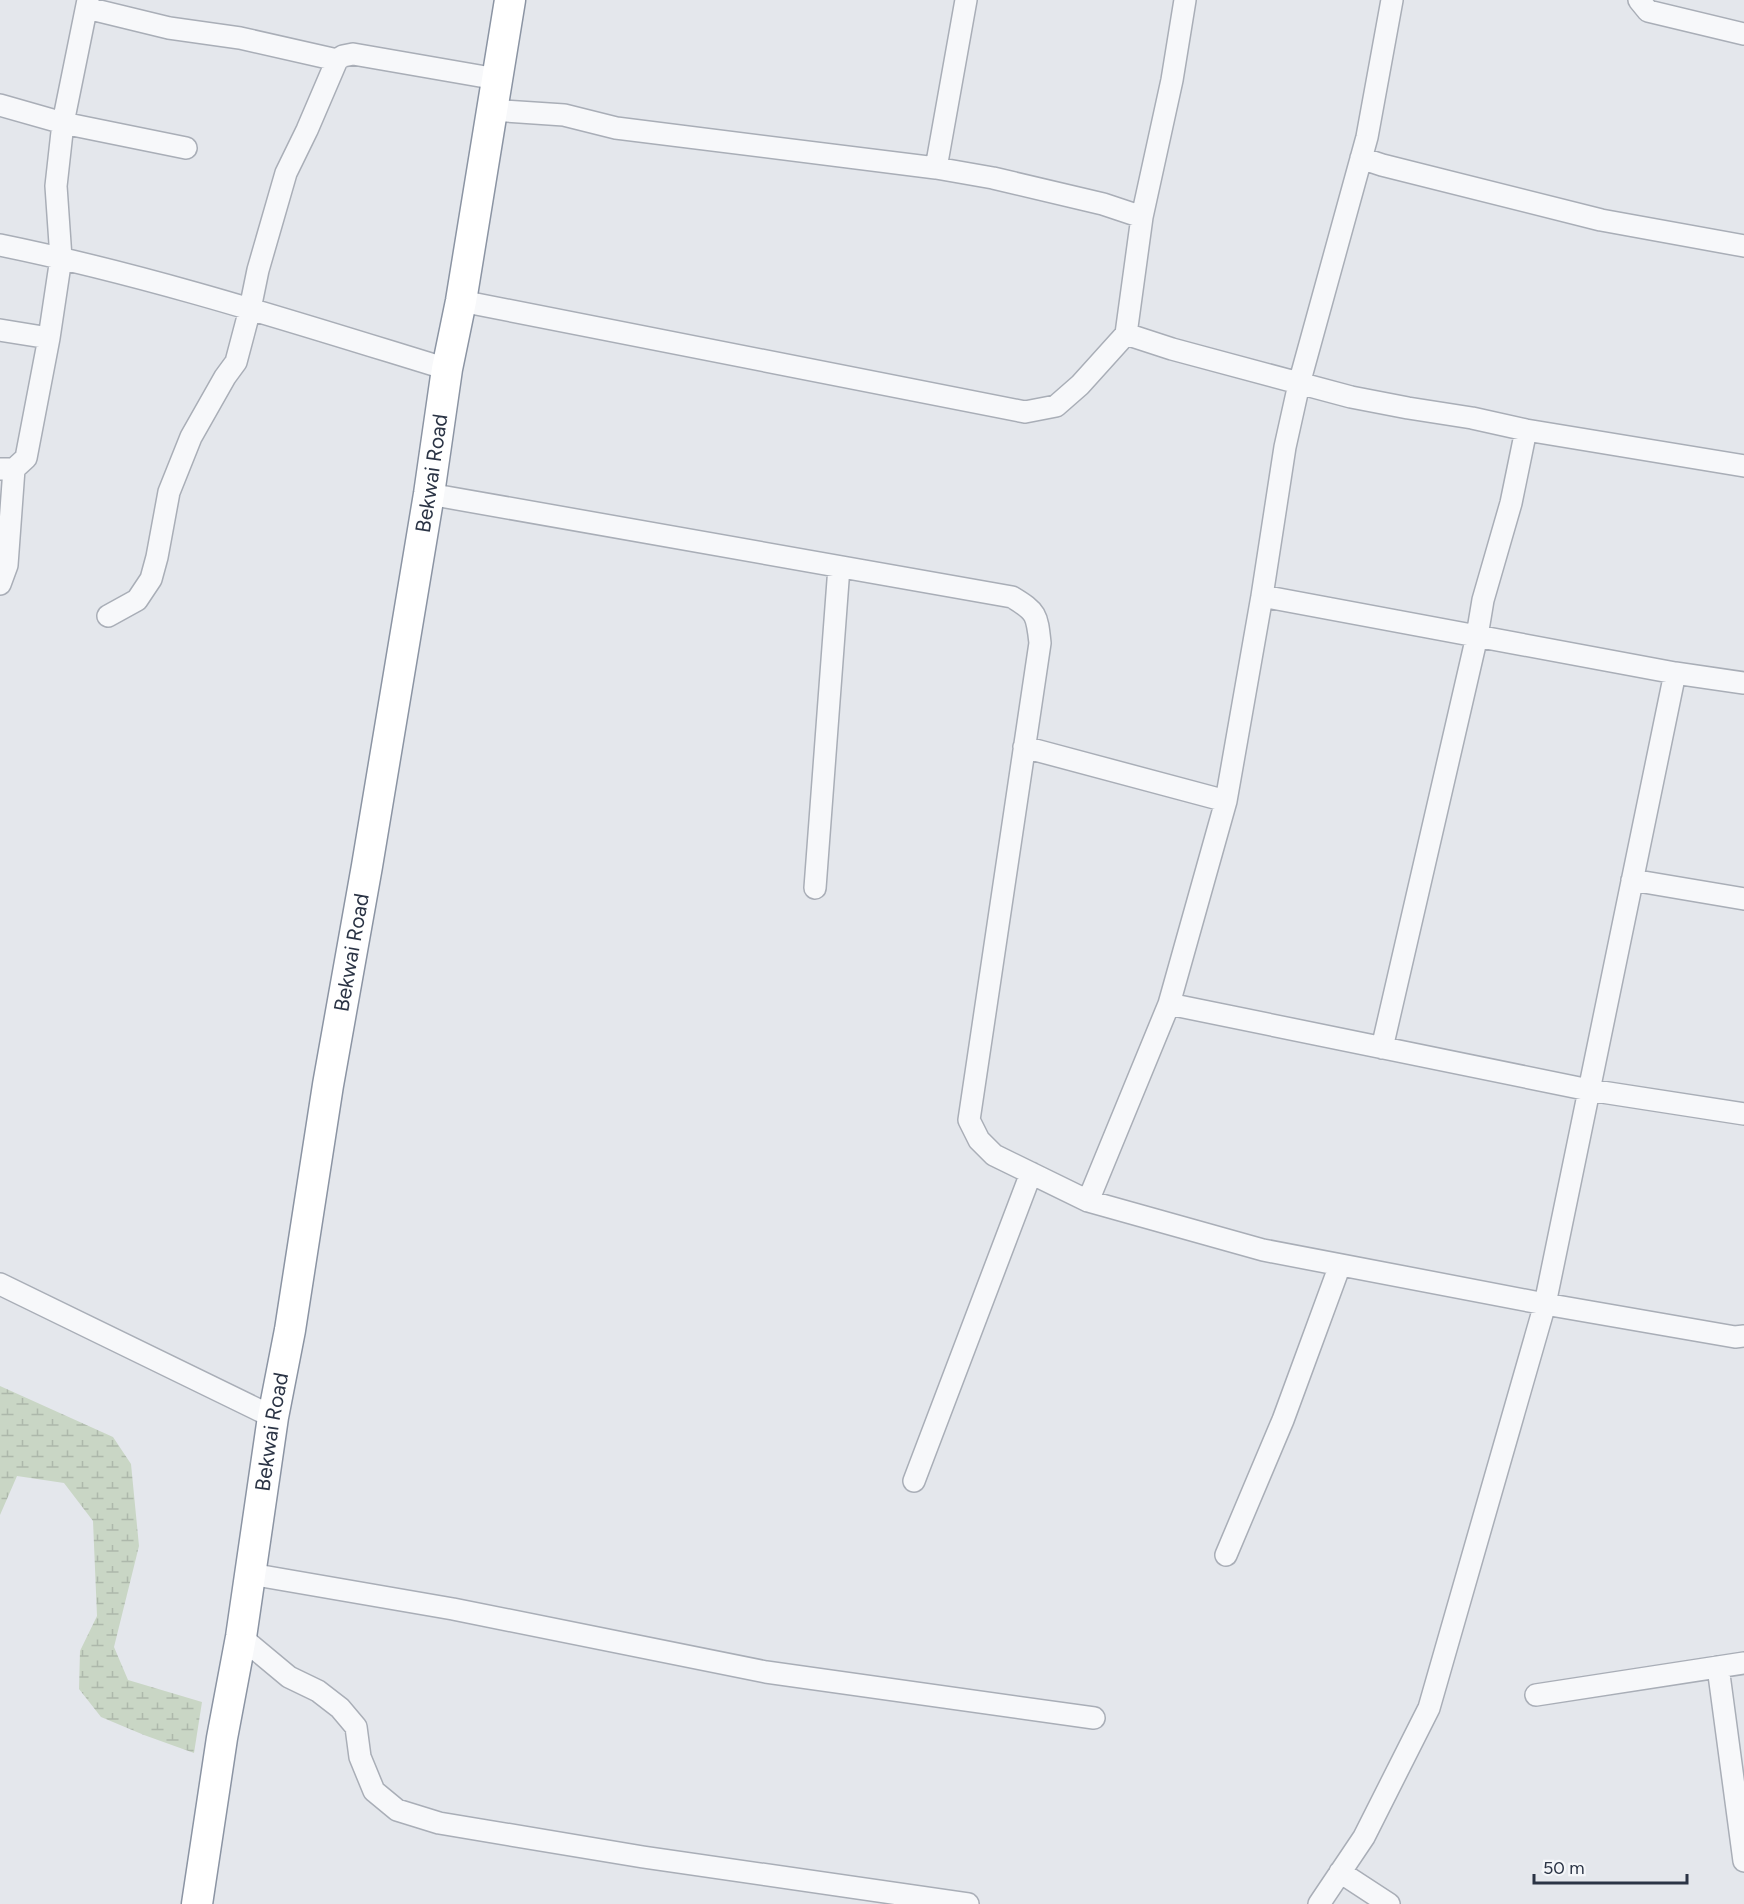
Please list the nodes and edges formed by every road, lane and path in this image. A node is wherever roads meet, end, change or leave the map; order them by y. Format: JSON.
{"nodes":[{"id":1,"x":510,"y":0,"type":"edge"},
{"id":2,"x":966,"y":0,"type":"edge"},
{"id":3,"x":1185,"y":0,"type":"edge"},
{"id":4,"x":1392,"y":0,"type":"edge"},
{"id":5,"x":1639,"y":0,"type":"edge"},
{"id":6,"x":88,"y":4,"type":"edge"},
{"id":7,"x":1744,"y":34,"type":"edge"},
{"id":8,"x":337,"y":60,"type":"junction"},
{"id":9,"x":497,"y":79,"type":"junction"},
{"id":10,"x":0,"y":105,"type":"edge"},
{"id":11,"x":491,"y":110,"type":"junction"},
{"id":12,"x":63,"y":123,"type":"junction"},
{"id":13,"x":186,"y":148,"type":"dead end"},
{"id":14,"x":1361,"y":158,"type":"junction"},
{"id":15,"x":936,"y":168,"type":"junction"},
{"id":16,"x":1143,"y":217,"type":"junction"},
{"id":17,"x":0,"y":245,"type":"edge"},
{"id":18,"x":1744,"y":246,"type":"edge"},
{"id":19,"x":61,"y":258,"type":"junction"},
{"id":20,"x":461,"y":301,"type":"junction"},
{"id":21,"x":250,"y":309,"type":"junction"},
{"id":22,"x":0,"y":330,"type":"edge"},
{"id":23,"x":1126,"y":334,"type":"junction"},
{"id":24,"x":49,"y":338,"type":"junction"},
{"id":25,"x":447,"y":369,"type":"junction"},
{"id":26,"x":1299,"y":384,"type":"junction"},
{"id":27,"x":1526,"y":430,"type":"junction"},
{"id":28,"x":1744,"y":466,"type":"edge"},
{"id":29,"x":7,"y":469,"type":"edge"},
{"id":30,"x":429,"y":494,"type":"junction"},
{"id":31,"x":839,"y":567,"type":"junction"},
{"id":32,"x":0,"y":584,"type":"edge"},
{"id":33,"x":1262,"y":596,"type":"junction"},
{"id":34,"x":108,"y":616,"type":"dead end"},
{"id":35,"x":1477,"y":636,"type":"junction"},
{"id":36,"x":1675,"y":673,"type":"junction"},
{"id":37,"x":1744,"y":683,"type":"edge"},
{"id":38,"x":1024,"y":747,"type":"junction"},
{"id":39,"x":1226,"y":801,"type":"junction"},
{"id":40,"x":1632,"y":880,"type":"junction"},
{"id":41,"x":815,"y":888,"type":"dead end"},
{"id":42,"x":1744,"y":899,"type":"edge"},
{"id":43,"x":1169,"y":1005,"type":"junction"},
{"id":44,"x":1382,"y":1048,"type":"junction"},
{"id":45,"x":1589,"y":1090,"type":"junction"},
{"id":46,"x":1744,"y":1113,"type":"edge"},
{"id":47,"x":1031,"y":1173,"type":"junction"},
{"id":48,"x":1088,"y":1201,"type":"junction"},
{"id":49,"x":1340,"y":1265,"type":"junction"},
{"id":50,"x":0,"y":1284,"type":"edge"},
{"id":51,"x":1545,"y":1304,"type":"junction"},
{"id":52,"x":1744,"y":1336,"type":"edge"},
{"id":53,"x":273,"y":1417,"type":"junction"},
{"id":54,"x":914,"y":1481,"type":"dead end"},
{"id":55,"x":1226,"y":1555,"type":"dead end"},
{"id":56,"x":250,"y":1574,"type":"junction"},
{"id":57,"x":241,"y":1637,"type":"junction"},
{"id":58,"x":1744,"y":1663,"type":"edge"},
{"id":59,"x":1718,"y":1667,"type":"junction"},
{"id":60,"x":1536,"y":1695,"type":"dead end"},
{"id":61,"x":1094,"y":1718,"type":"dead end"},
{"id":62,"x":1744,"y":1861,"type":"edge"},
{"id":63,"x":1340,"y":1872,"type":"junction"},
{"id":64,"x":197,"y":1904,"type":"edge"},
{"id":65,"x":968,"y":1904,"type":"edge"},
{"id":66,"x":1319,"y":1904,"type":"edge"},
{"id":67,"x":1389,"y":1904,"type":"edge"}],
"edges":[{"from":1,"to":9,"type":"highway","name":"Bekwai Road"},
{"from":2,"to":15,"type":"street"},
{"from":3,"to":16,"type":"street"},
{"from":4,"to":14,"type":"street"},
{"from":5,"to":7,"type":"street"},
{"from":6,"to":8,"type":"street"},
{"from":6,"to":12,"type":"street"},
{"from":8,"to":9,"type":"street"},
{"from":8,"to":21,"type":"street"},
{"from":9,"to":11,"type":"highway","name":"Bekwai Road"},
{"from":10,"to":12,"type":"street"},
{"from":11,"to":15,"type":"street"},
{"from":11,"to":20,"type":"highway","name":"Bekwai Road"},
{"from":12,"to":13,"type":"street"},
{"from":12,"to":19,"type":"street"},
{"from":14,"to":18,"type":"street"},
{"from":14,"to":26,"type":"street"},
{"from":15,"to":16,"type":"street"},
{"from":16,"to":23,"type":"street"},
{"from":17,"to":19,"type":"street"},
{"from":19,"to":21,"type":"street"},
{"from":19,"to":24,"type":"street"},
{"from":20,"to":23,"type":"street"},
{"from":20,"to":25,"type":"highway","name":"Bekwai Road"},
{"from":21,"to":25,"type":"street"},
{"from":21,"to":34,"type":"street"},
{"from":22,"to":24,"type":"street"},
{"from":23,"to":26,"type":"street"},
{"from":24,"to":29,"type":"street"},
{"from":25,"to":30,"type":"highway","name":"Bekwai Road"},
{"from":26,"to":27,"type":"street"},
{"from":26,"to":33,"type":"street"},
{"from":27,"to":28,"type":"street"},
{"from":27,"to":35,"type":"street"},
{"from":29,"to":32,"type":"street"},
{"from":30,"to":31,"type":"street"},
{"from":30,"to":53,"type":"highway","name":"Bekwai Road"},
{"from":31,"to":38,"type":"street"},
{"from":31,"to":41,"type":"street"},
{"from":33,"to":35,"type":"street"},
{"from":33,"to":39,"type":"street"},
{"from":35,"to":36,"type":"street"},
{"from":35,"to":44,"type":"street"},
{"from":36,"to":37,"type":"street"},
{"from":36,"to":40,"type":"street"},
{"from":38,"to":39,"type":"street"},
{"from":38,"to":47,"type":"street"},
{"from":39,"to":43,"type":"street"},
{"from":40,"to":42,"type":"street"},
{"from":40,"to":45,"type":"street"},
{"from":43,"to":44,"type":"street"},
{"from":43,"to":48,"type":"street"},
{"from":44,"to":45,"type":"street"},
{"from":45,"to":46,"type":"street"},
{"from":45,"to":51,"type":"street"},
{"from":47,"to":48,"type":"street"},
{"from":47,"to":54,"type":"street"},
{"from":48,"to":49,"type":"street"},
{"from":49,"to":51,"type":"street"},
{"from":49,"to":55,"type":"street"},
{"from":50,"to":53,"type":"street"},
{"from":51,"to":52,"type":"street"},
{"from":51,"to":63,"type":"street"},
{"from":53,"to":56,"type":"highway","name":"Bekwai Road"},
{"from":56,"to":57,"type":"highway","name":"Bekwai Road"},
{"from":56,"to":61,"type":"street"},
{"from":57,"to":64,"type":"highway","name":"Bekwai Road"},
{"from":57,"to":65,"type":"street"},
{"from":58,"to":59,"type":"street"},
{"from":59,"to":60,"type":"street"},
{"from":59,"to":62,"type":"street"},
{"from":63,"to":66,"type":"street"},
{"from":63,"to":67,"type":"street"}]}
